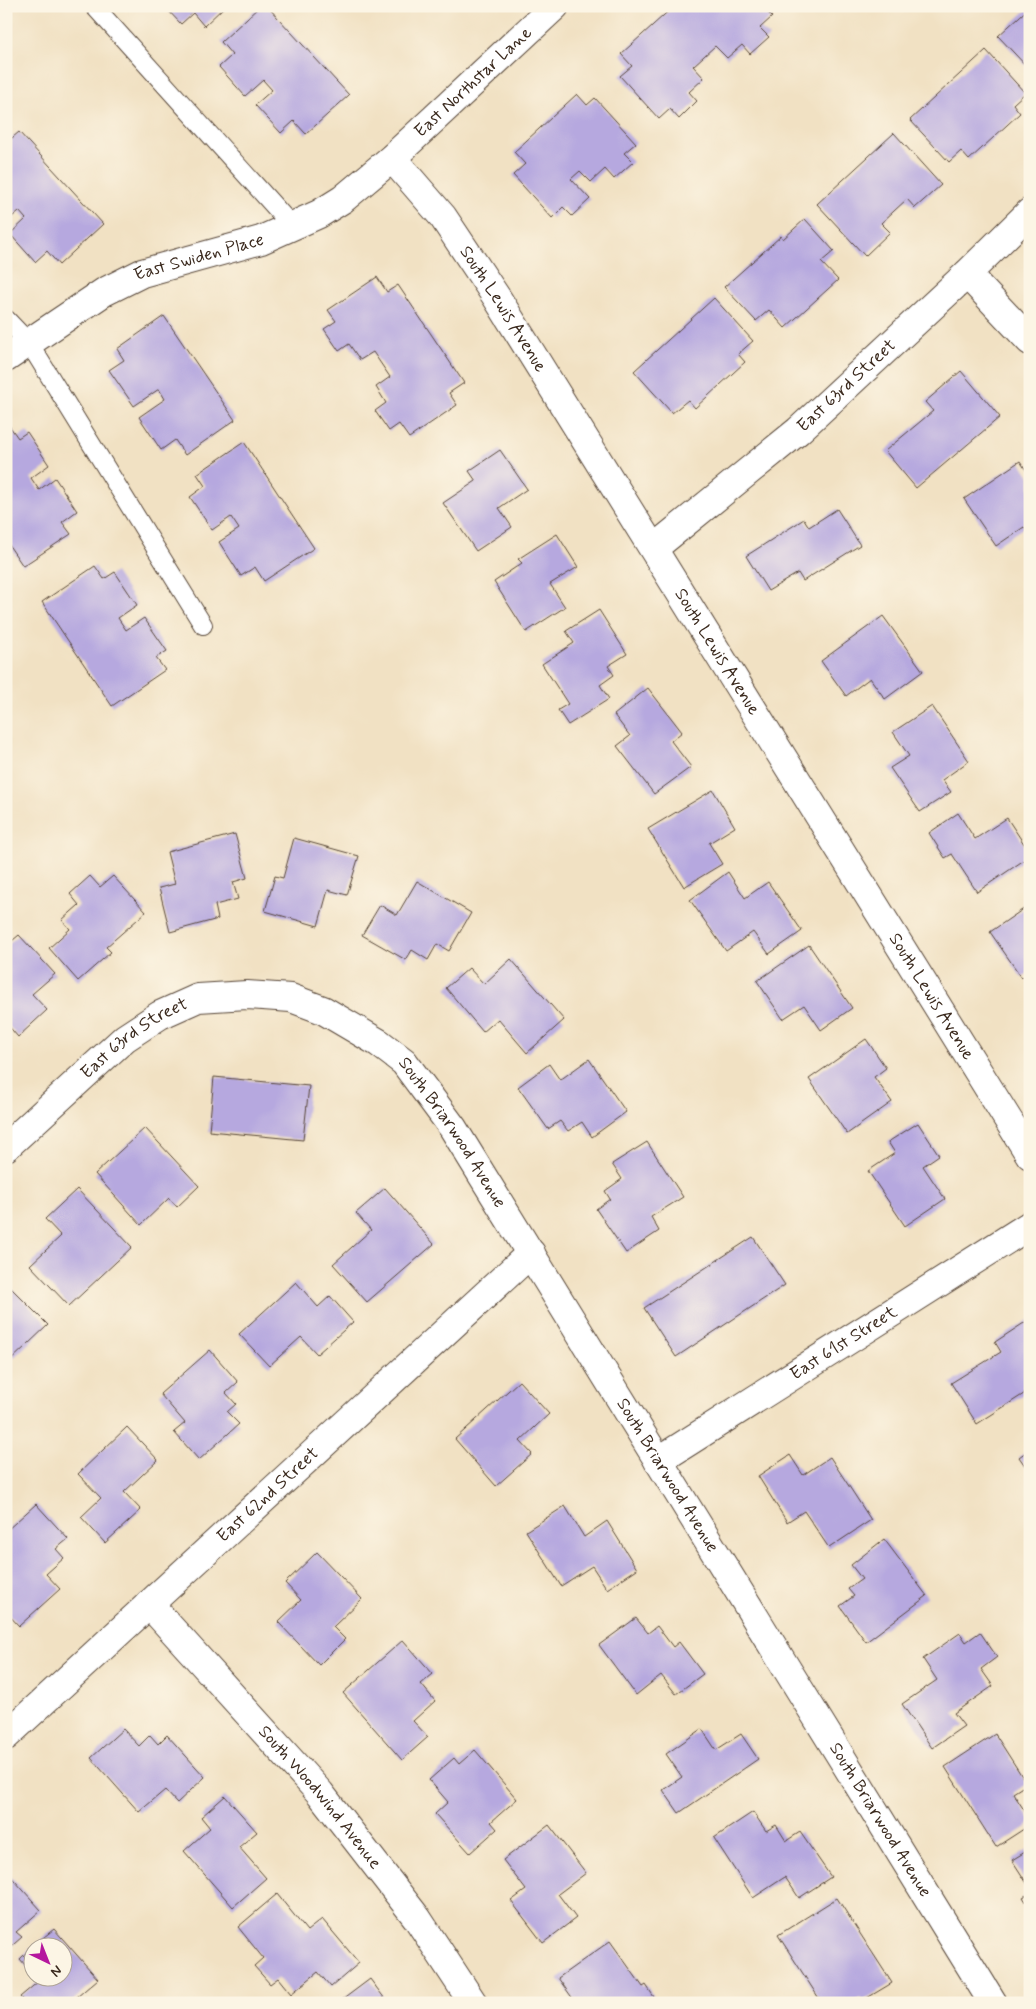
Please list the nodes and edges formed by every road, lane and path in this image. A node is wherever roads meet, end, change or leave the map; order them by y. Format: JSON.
{"nodes":[{"id":1,"x":94,"y":6,"type":"edge"},
{"id":2,"x":555,"y":6,"type":"edge"},
{"id":3,"x":392,"y":158,"type":"junction"},
{"id":4,"x":1030,"y":212,"type":"edge"},
{"id":5,"x":293,"y":227,"type":"junction"},
{"id":6,"x":967,"y":274,"type":"junction"},
{"id":7,"x":6,"y":319,"type":"edge"},
{"id":8,"x":1030,"y":341,"type":"edge"},
{"id":9,"x":29,"y":343,"type":"junction"},
{"id":10,"x":6,"y":358,"type":"edge"},
{"id":11,"x":654,"y":548,"type":"junction"},
{"id":12,"x":203,"y":625,"type":"dead end"},
{"id":13,"x":291,"y":998,"type":"joint"},
{"id":14,"x":6,"y":1147,"type":"edge"},
{"id":15,"x":1030,"y":1155,"type":"edge"},
{"id":16,"x":1030,"y":1226,"type":"edge"},
{"id":17,"x":531,"y":1254,"type":"junction"},
{"id":18,"x":658,"y":1461,"type":"junction"},
{"id":19,"x":150,"y":1604,"type":"junction"},
{"id":20,"x":6,"y":1736,"type":"edge"},
{"id":21,"x":473,"y":2003,"type":"edge"},
{"id":22,"x":993,"y":2003,"type":"edge"}],
"edges":[{"from":1,"to":5,"type":"lane"},
{"from":2,"to":3,"type":"street","name":"East Northstar Lane"},
{"from":3,"to":5,"type":"street","name":"East Swiden Place"},
{"from":3,"to":11,"type":"street","name":"South Lewis Avenue"},
{"from":4,"to":6,"type":"street","name":"East 63rd Street"},
{"from":5,"to":9,"type":"street","name":"East Swiden Place"},
{"from":6,"to":8,"type":"street"},
{"from":6,"to":11,"type":"street","name":"East 63rd Street"},
{"from":7,"to":9,"type":"lane"},
{"from":9,"to":10,"type":"street","name":"East Swiden Place"},
{"from":9,"to":12,"type":"lane"},
{"from":11,"to":15,"type":"street","name":"South Lewis Avenue"},
{"from":13,"to":14,"type":"street","name":"East 63rd Street"},
{"from":13,"to":17,"type":"street","name":"South Briarwood Avenue"},
{"from":16,"to":18,"type":"street","name":"East 61st Street"},
{"from":17,"to":18,"type":"street","name":"South Briarwood Avenue"},
{"from":17,"to":19,"type":"street","name":"East 62nd Street"},
{"from":18,"to":22,"type":"street","name":"South Briarwood Avenue"},
{"from":19,"to":20,"type":"street","name":"East 62nd Street"},
{"from":19,"to":21,"type":"street","name":"South Woodwind Avenue"}]}
